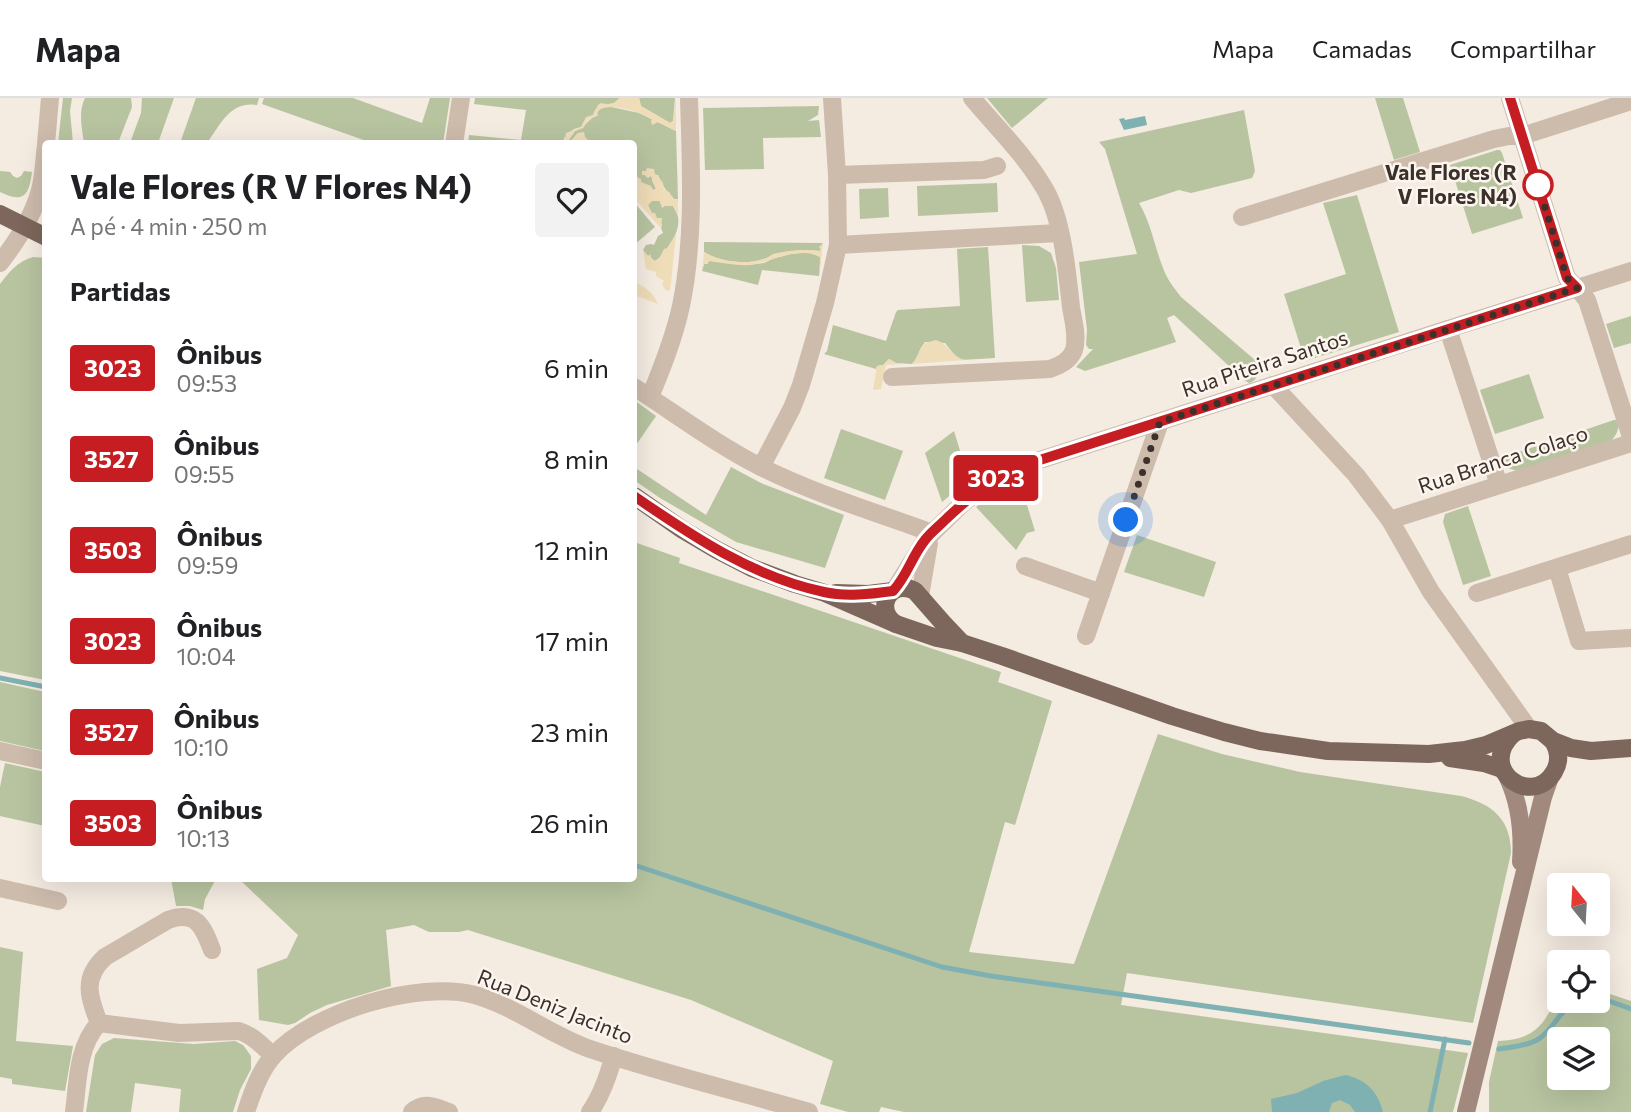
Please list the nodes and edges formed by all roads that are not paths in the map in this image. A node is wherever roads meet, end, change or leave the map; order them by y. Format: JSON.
{"nodes":[{"id":1,"x":50,"y":98,"type":"edge"},
{"id":2,"x":461,"y":98,"type":"edge"},
{"id":3,"x":689,"y":98,"type":"edge"},
{"id":4,"x":832,"y":98,"type":"edge"},
{"id":5,"x":972,"y":98,"type":"edge"},
{"id":6,"x":1510,"y":98,"type":"edge"},
{"id":7,"x":1631,"y":101,"type":"edge"},
{"id":8,"x":1522,"y":136,"type":"junction"},
{"id":9,"x":46,"y":140,"type":"edge"},
{"id":10,"x":455,"y":140,"type":"edge"},
{"id":11,"x":998,"y":166,"type":"dead end"},
{"id":12,"x":42,"y":174,"type":"edge"},
{"id":13,"x":837,"y":175,"type":"junction"},
{"id":14,"x":0,"y":214,"type":"edge"},
{"id":15,"x":1242,"y":217,"type":"dead end"},
{"id":16,"x":25,"y":226,"type":"junction"},
{"id":17,"x":1059,"y":233,"type":"junction"},
{"id":18,"x":42,"y":235,"type":"edge"},
{"id":19,"x":838,"y":246,"type":"junction"},
{"id":20,"x":0,"y":263,"type":"edge"},
{"id":21,"x":1631,"y":271,"type":"edge"},
{"id":22,"x":1577,"y":288,"type":"junction"},
{"id":23,"x":1447,"y":328,"type":"junction"},
{"id":24,"x":892,"y":377,"type":"dead end"},
{"id":25,"x":1273,"y":385,"type":"junction"},
{"id":26,"x":637,"y":389,"type":"edge"},
{"id":27,"x":650,"y":397,"type":"junction"},
{"id":28,"x":1160,"y":422,"type":"junction"},
{"id":29,"x":1631,"y":437,"type":"edge"},
{"id":30,"x":1631,"y":443,"type":"edge"},
{"id":31,"x":761,"y":467,"type":"junction"},
{"id":32,"x":1499,"y":485,"type":"junction"},
{"id":33,"x":637,"y":498,"type":"edge"},
{"id":34,"x":1390,"y":520,"type":"junction"},
{"id":35,"x":932,"y":533,"type":"junction"},
{"id":36,"x":1631,"y":544,"type":"edge"},
{"id":37,"x":1025,"y":566,"type":"dead end"},
{"id":38,"x":1557,"y":568,"type":"junction"},
{"id":39,"x":894,"y":590,"type":"junction"},
{"id":40,"x":825,"y":593,"type":"junction"},
{"id":41,"x":1101,"y":593,"type":"junction"},
{"id":42,"x":1477,"y":593,"type":"dead end"},
{"id":43,"x":921,"y":598,"type":"junction"},
{"id":44,"x":898,"y":624,"type":"junction"},
{"id":45,"x":1086,"y":636,"type":"dead end"},
{"id":46,"x":1631,"y":638,"type":"edge"},
{"id":47,"x":962,"y":643,"type":"junction"},
{"id":48,"x":1521,"y":731,"type":"junction"},
{"id":49,"x":1553,"y":741,"type":"junction"},
{"id":50,"x":1631,"y":748,"type":"edge"},
{"id":51,"x":0,"y":751,"type":"edge"},
{"id":52,"x":1591,"y":751,"type":"junction"},
{"id":53,"x":1429,"y":754,"type":"junction"},
{"id":54,"x":42,"y":760,"type":"edge"},
{"id":55,"x":1505,"y":773,"type":"junction"},
{"id":56,"x":1553,"y":774,"type":"junction"},
{"id":57,"x":0,"y":888,"type":"edge"},
{"id":58,"x":1519,"y":897,"type":"junction"},
{"id":59,"x":58,"y":901,"type":"dead end"},
{"id":60,"x":212,"y":950,"type":"dead end"},
{"id":61,"x":99,"y":1023,"type":"junction"},
{"id":62,"x":273,"y":1056,"type":"junction"},
{"id":63,"x":614,"y":1056,"type":"junction"},
{"id":64,"x":74,"y":1112,"type":"edge"},
{"id":65,"x":246,"y":1112,"type":"edge"},
{"id":66,"x":412,"y":1112,"type":"edge"},
{"id":67,"x":449,"y":1112,"type":"edge"},
{"id":68,"x":590,"y":1112,"type":"edge"},
{"id":69,"x":808,"y":1112,"type":"edge"},
{"id":70,"x":1466,"y":1112,"type":"edge"}],
"edges":[{"from":1,"to":9,"type":"street"},
{"from":2,"to":10,"type":"street"},
{"from":3,"to":27,"type":"street"},
{"from":4,"to":13,"type":"street"},
{"from":5,"to":17,"type":"street"},
{"from":6,"to":8,"type":"street"},
{"from":7,"to":8,"type":"street"},
{"from":8,"to":15,"type":"street"},
{"from":8,"to":22,"type":"street"},
{"from":11,"to":13,"type":"street"},
{"from":12,"to":16,"type":"street"},
{"from":13,"to":19,"type":"street"},
{"from":14,"to":16,"type":"main road"},
{"from":16,"to":18,"type":"main road"},
{"from":16,"to":20,"type":"street"},
{"from":17,"to":19,"type":"street"},
{"from":17,"to":24,"type":"street"},
{"from":19,"to":31,"type":"street"},
{"from":21,"to":22,"type":"street","name":"Rua Piteira Santos"},
{"from":22,"to":23,"type":"street","name":"Rua Piteira Santos"},
{"from":22,"to":29,"type":"street"},
{"from":23,"to":25,"type":"street","name":"Rua Piteira Santos"},
{"from":23,"to":32,"type":"street"},
{"from":25,"to":28,"type":"street","name":"Rua Piteira Santos"},
{"from":25,"to":34,"type":"street"},
{"from":26,"to":27,"type":"street"},
{"from":27,"to":31,"type":"street"},
{"from":28,"to":35,"type":"street","name":"Rua Piteira Santos"},
{"from":28,"to":41,"type":"street"},
{"from":30,"to":32,"type":"street","name":"Rua Branca Colaço"},
{"from":31,"to":35,"type":"street"},
{"from":32,"to":34,"type":"street","name":"Rua Branca Colaço"},
{"from":33,"to":40,"type":"main road"},
{"from":34,"to":48,"type":"street"},
{"from":35,"to":39,"type":"street","name":"Rua Piteira Santos"},
{"from":35,"to":43,"type":"street"},
{"from":36,"to":38,"type":"street"},
{"from":37,"to":41,"type":"street"},
{"from":38,"to":42,"type":"street"},
{"from":38,"to":46,"type":"street"},
{"from":39,"to":40,"type":"main road"},
{"from":39,"to":43,"type":"main road"},
{"from":39,"to":44,"type":"main road"},
{"from":40,"to":44,"type":"main road"},
{"from":41,"to":45,"type":"street"},
{"from":43,"to":44,"type":"main road"},
{"from":43,"to":47,"type":"main road"},
{"from":44,"to":47,"type":"main road"},
{"from":47,"to":53,"type":"main road"},
{"from":48,"to":49,"type":"main road"},
{"from":48,"to":53,"type":"main road"},
{"from":48,"to":55,"type":"main road"},
{"from":49,"to":52,"type":"main road"},
{"from":49,"to":56,"type":"main road"},
{"from":50,"to":52,"type":"main road"},
{"from":51,"to":54,"type":"street"},
{"from":52,"to":56,"type":"main road"},
{"from":53,"to":55,"type":"main road"},
{"from":55,"to":56,"type":"main road"},
{"from":55,"to":58,"type":"main road"},
{"from":56,"to":58,"type":"main road"},
{"from":57,"to":59,"type":"street"},
{"from":58,"to":70,"type":"main road"},
{"from":60,"to":61,"type":"street"},
{"from":61,"to":62,"type":"street"},
{"from":61,"to":64,"type":"street"},
{"from":62,"to":63,"type":"street","name":"Rua Deniz Jacinto"},
{"from":62,"to":65,"type":"street","name":"Rua Deniz Jacinto"},
{"from":63,"to":68,"type":"street"},
{"from":63,"to":69,"type":"street","name":"Rua Deniz Jacinto"},
{"from":66,"to":67,"type":"street"}]}
